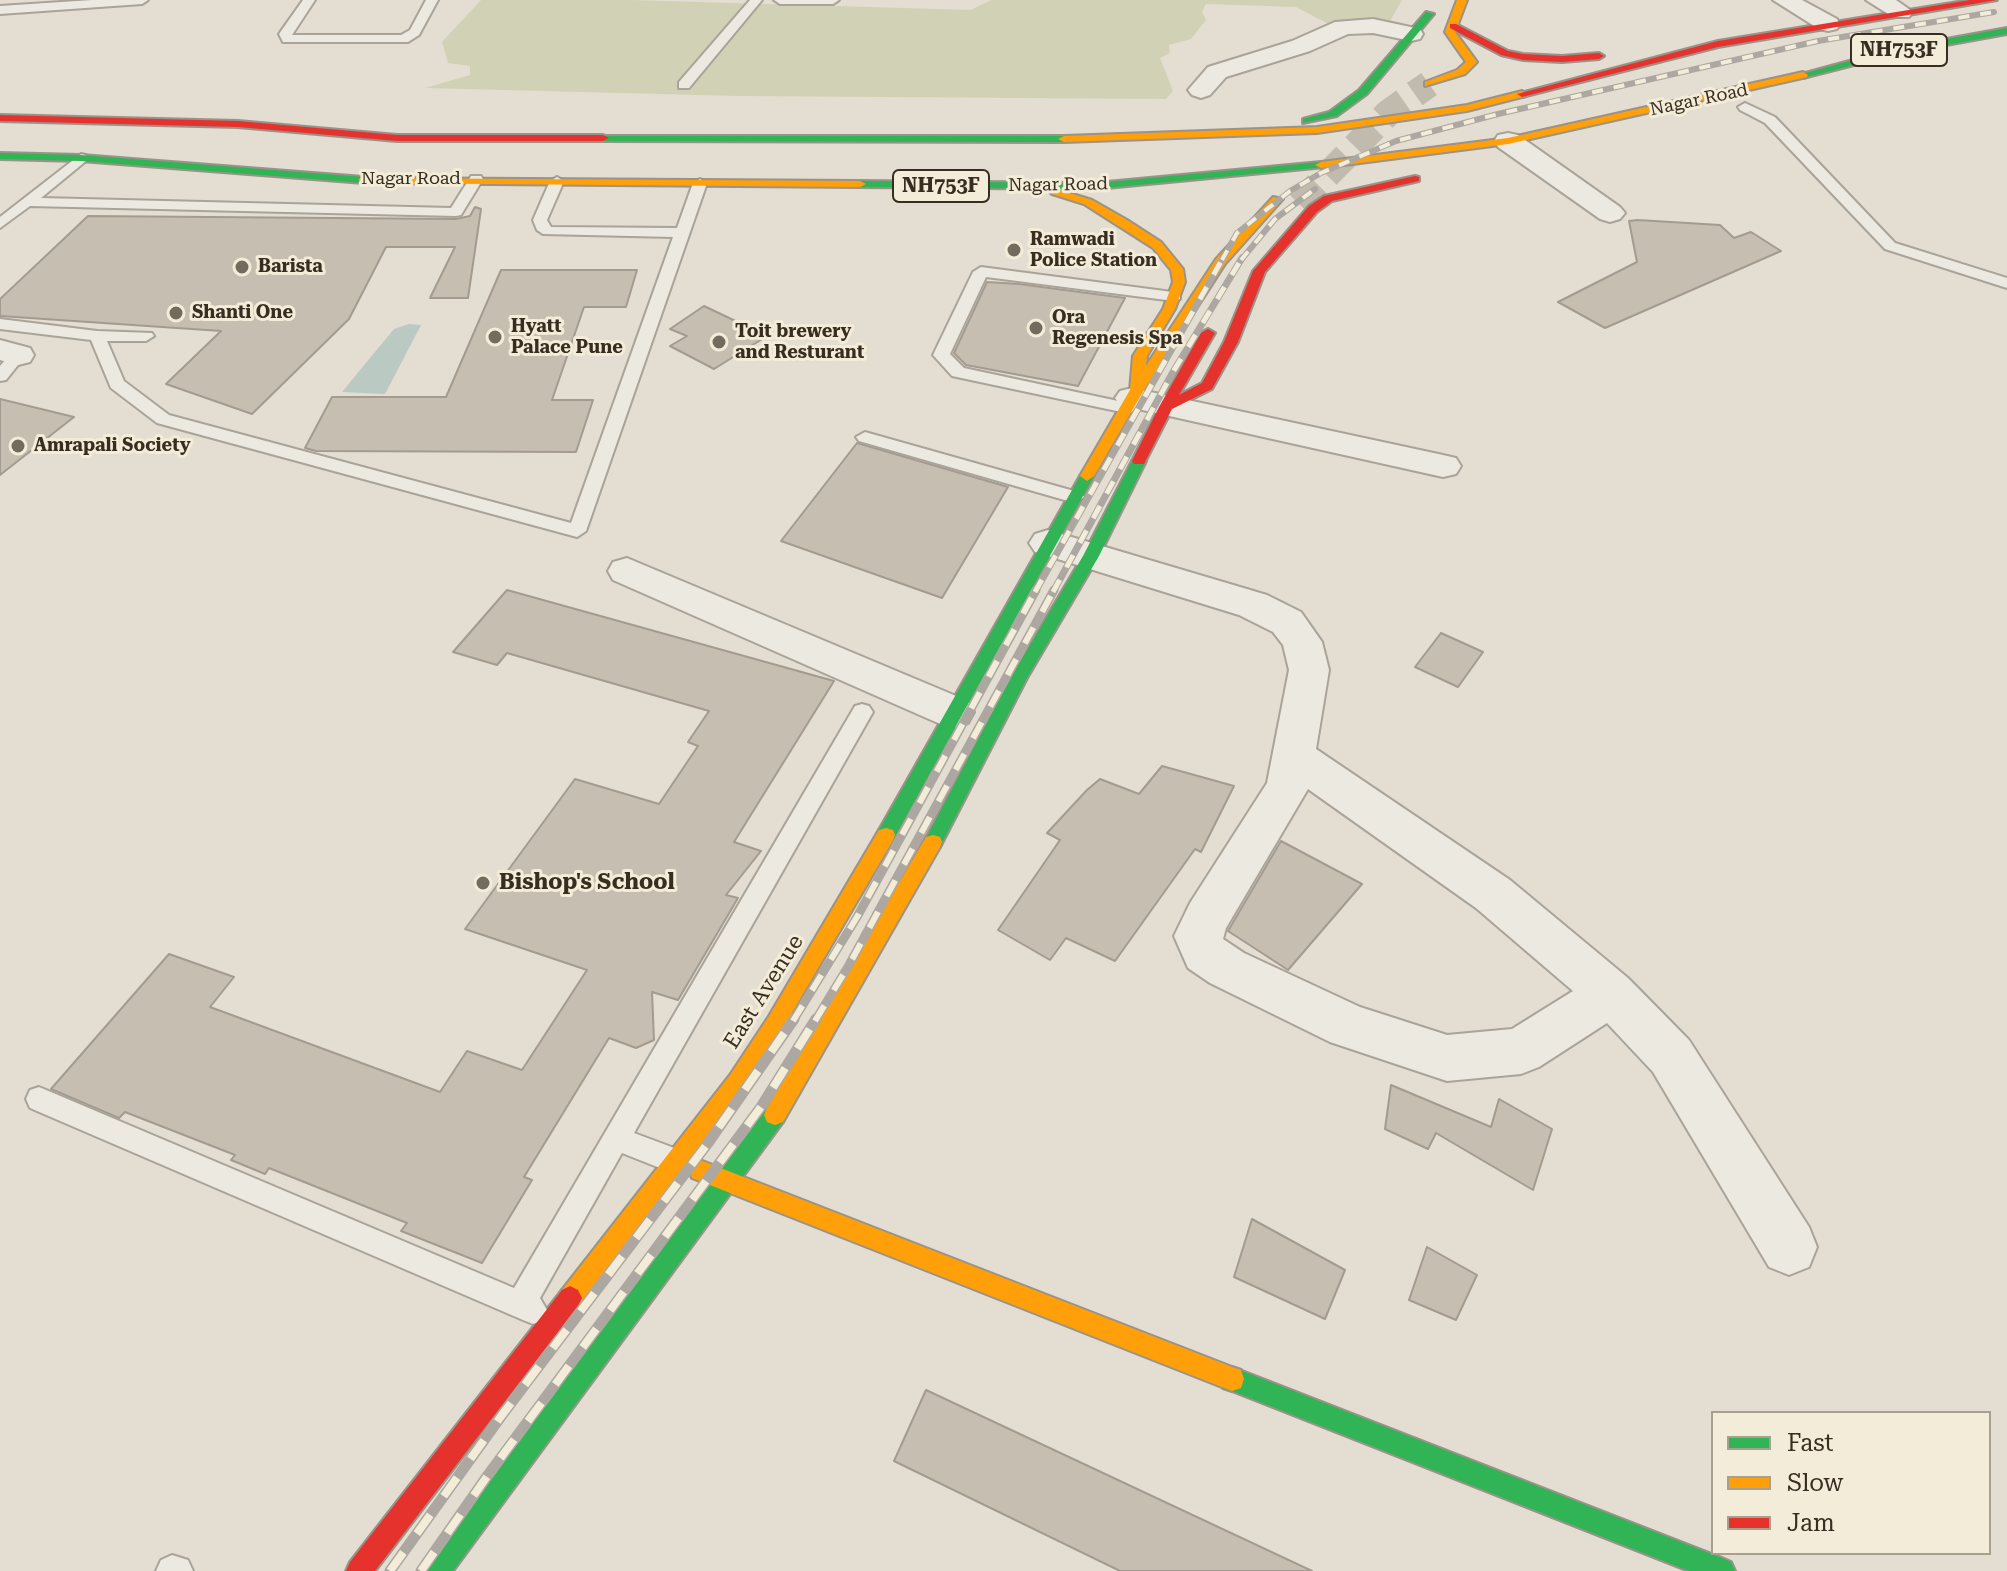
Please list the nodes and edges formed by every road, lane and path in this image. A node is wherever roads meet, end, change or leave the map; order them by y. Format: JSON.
{"nodes":[{"id":1,"x":142,"y":0,"type":"edge"},
{"id":2,"x":309,"y":0,"type":"edge"},
{"id":3,"x":432,"y":0,"type":"edge"},
{"id":4,"x":756,"y":0,"type":"edge"},
{"id":5,"x":780,"y":0,"type":"edge"},
{"id":6,"x":833,"y":0,"type":"edge"},
{"id":7,"x":1462,"y":0,"type":"edge"},
{"id":8,"x":1785,"y":0,"type":"edge"},
{"id":9,"x":1878,"y":0,"type":"edge"},
{"id":10,"x":1992,"y":0,"type":"edge"},
{"id":11,"x":1432,"y":7,"type":"edge"},
{"id":12,"x":0,"y":10,"type":"edge"},
{"id":13,"x":1901,"y":12,"type":"junction"},
{"id":14,"x":1828,"y":24,"type":"junction"},
{"id":15,"x":1453,"y":26,"type":"junction"},
{"id":16,"x":2002,"y":35,"type":"edge"},
{"id":17,"x":1738,"y":41,"type":"junction"},
{"id":18,"x":1415,"y":44,"type":"junction"},
{"id":19,"x":1429,"y":84,"type":"tunnel mouth"},
{"id":20,"x":684,"y":85,"type":"dead end"},
{"id":21,"x":1201,"y":90,"type":"dead end"},
{"id":22,"x":1742,"y":102,"type":"junction"},
{"id":23,"x":0,"y":118,"type":"edge"},
{"id":24,"x":36,"y":119,"type":"junction"},
{"id":25,"x":96,"y":120,"type":"junction"},
{"id":26,"x":1642,"y":130,"type":"dead end"},
{"id":27,"x":1226,"y":133,"type":"junction"},
{"id":28,"x":1508,"y":153,"type":"junction"},
{"id":29,"x":0,"y":155,"type":"edge"},
{"id":30,"x":57,"y":157,"type":"junction"},
{"id":31,"x":81,"y":158,"type":"junction"},
{"id":32,"x":1434,"y":174,"type":"dead end"},
{"id":33,"x":476,"y":179,"type":"junction"},
{"id":34,"x":557,"y":181,"type":"junction"},
{"id":35,"x":700,"y":183,"type":"junction"},
{"id":36,"x":1025,"y":186,"type":"junction"},
{"id":37,"x":1277,"y":199,"type":"tunnel mouth"},
{"id":38,"x":27,"y":202,"type":"junction"},
{"id":39,"x":1299,"y":204,"type":"tunnel mouth"},
{"id":40,"x":1610,"y":213,"type":"dead end"},
{"id":41,"x":0,"y":224,"type":"edge"},
{"id":42,"x":682,"y":233,"type":"junction"},
{"id":43,"x":1236,"y":280,"type":"dead end"},
{"id":44,"x":2007,"y":283,"type":"edge"},
{"id":45,"x":1174,"y":296,"type":"junction"},
{"id":46,"x":1215,"y":320,"type":"dead end"},
{"id":47,"x":0,"y":324,"type":"edge"},
{"id":48,"x":97,"y":336,"type":"junction"},
{"id":49,"x":146,"y":336,"type":"dead end"},
{"id":50,"x":1140,"y":401,"type":"junction"},
{"id":51,"x":865,"y":437,"type":"dead end"},
{"id":52,"x":1443,"y":466,"type":"dead end"},
{"id":53,"x":1075,"y":497,"type":"junction"},
{"id":54,"x":1048,"y":543,"type":"junction"},
{"id":55,"x":1091,"y":556,"type":"junction"},
{"id":56,"x":627,"y":571,"type":"dead end"},
{"id":57,"x":862,"y":712,"type":"dead end"},
{"id":58,"x":953,"y":712,"type":"junction"},
{"id":59,"x":1295,"y":757,"type":"junction"},
{"id":60,"x":1611,"y":993,"type":"junction"},
{"id":61,"x":39,"y":1099,"type":"dead end"},
{"id":62,"x":618,"y":1139,"type":"junction"},
{"id":63,"x":675,"y":1161,"type":"junction"},
{"id":64,"x":726,"y":1182,"type":"junction"},
{"id":65,"x":1789,"y":1247,"type":"dead end"},
{"id":66,"x":521,"y":1304,"type":"junction"},
{"id":67,"x":553,"y":1319,"type":"junction"},
{"id":68,"x":359,"y":1571,"type":"edge"},
{"id":69,"x":437,"y":1571,"type":"edge"},
{"id":70,"x":1722,"y":1571,"type":"edge"}],
"edges":[{"from":1,"to":12,"type":"lane"},
{"from":2,"to":3,"type":"lane"},
{"from":4,"to":20,"type":"lane"},
{"from":5,"to":6,"type":"lane"},
{"from":7,"to":15,"type":"main road"},
{"from":8,"to":14,"type":"street"},
{"from":9,"to":13,"type":"street"},
{"from":10,"to":13,"type":"main road","name":"Nagar Road","number":"NH753F"},
{"from":11,"to":18,"type":"main road"},
{"from":13,"to":14,"type":"main road","name":"Nagar Road","number":"NH753F"},
{"from":14,"to":17,"type":"main road","name":"Nagar Road","number":"NH753F"},
{"from":15,"to":17,"type":"main road"},
{"from":15,"to":19,"type":"main road"},
{"from":16,"to":22,"type":"main road","name":"Nagar Road","number":"NH753F"},
{"from":17,"to":27,"type":"main road","name":"Nagar Road","number":"NH753F"},
{"from":18,"to":21,"type":"street"},
{"from":18,"to":27,"type":"main road"},
{"from":22,"to":28,"type":"main road","name":"Nagar Road","number":"NH753F"},
{"from":22,"to":44,"type":"lane"},
{"from":23,"to":24,"type":"main road","name":"Nagar Road","number":"NH753F"},
{"from":24,"to":25,"type":"main road","name":"Nagar Road","number":"NH753F"},
{"from":24,"to":29,"type":"main road"},
{"from":25,"to":27,"type":"main road","name":"Nagar Road","number":"NH753F"},
{"from":25,"to":30,"type":"main road"},
{"from":26,"to":28,"type":"main road"},
{"from":28,"to":36,"type":"main road","name":"Nagar Road","number":"NH753F"},
{"from":28,"to":40,"type":"street"},
{"from":29,"to":30,"type":"main road","name":"Nagar Road","number":"NH753F"},
{"from":30,"to":31,"type":"main road","name":"Nagar Road","number":"NH753F"},
{"from":31,"to":33,"type":"main road","name":"Nagar Road","number":"NH753F"},
{"from":31,"to":38,"type":"lane"},
{"from":32,"to":50,"type":"main road"},
{"from":33,"to":34,"type":"main road","name":"Nagar Road","number":"NH753F"},
{"from":33,"to":38,"type":"lane"},
{"from":34,"to":35,"type":"main road","name":"Nagar Road","number":"NH753F"},
{"from":34,"to":42,"type":"lane"},
{"from":35,"to":36,"type":"main road","name":"Nagar Road","number":"NH753F"},
{"from":35,"to":42,"type":"lane"},
{"from":36,"to":45,"type":"main road"},
{"from":37,"to":50,"type":"main road"},
{"from":38,"to":41,"type":"lane"},
{"from":39,"to":43,"type":"main road"},
{"from":42,"to":48,"type":"lane"},
{"from":45,"to":50,"type":"main road"},
{"from":45,"to":50,"type":"lane"},
{"from":46,"to":50,"type":"main road"},
{"from":47,"to":48,"type":"lane"},
{"from":48,"to":49,"type":"lane"},
{"from":50,"to":52,"type":"street"},
{"from":50,"to":53,"type":"main road","name":"East Avenue"},
{"from":50,"to":55,"type":"main road"},
{"from":51,"to":53,"type":"lane"},
{"from":53,"to":54,"type":"main road","name":"East Avenue"},
{"from":54,"to":55,"type":"street"},
{"from":54,"to":58,"type":"main road","name":"East Avenue"},
{"from":55,"to":59,"type":"street"},
{"from":55,"to":64,"type":"main road"},
{"from":56,"to":58,"type":"street"},
{"from":57,"to":62,"type":"lane"},
{"from":58,"to":63,"type":"main road","name":"East Avenue"},
{"from":59,"to":60,"type":"street"},
{"from":59,"to":60,"type":"street"},
{"from":60,"to":65,"type":"street"},
{"from":61,"to":66,"type":"lane"},
{"from":62,"to":63,"type":"lane"},
{"from":62,"to":66,"type":"lane"},
{"from":63,"to":64,"type":"main road"},
{"from":63,"to":67,"type":"main road","name":"East Avenue"},
{"from":64,"to":69,"type":"main road"},
{"from":64,"to":70,"type":"main road"},
{"from":66,"to":67,"type":"lane"},
{"from":67,"to":68,"type":"main road","name":"East Avenue"}]}
